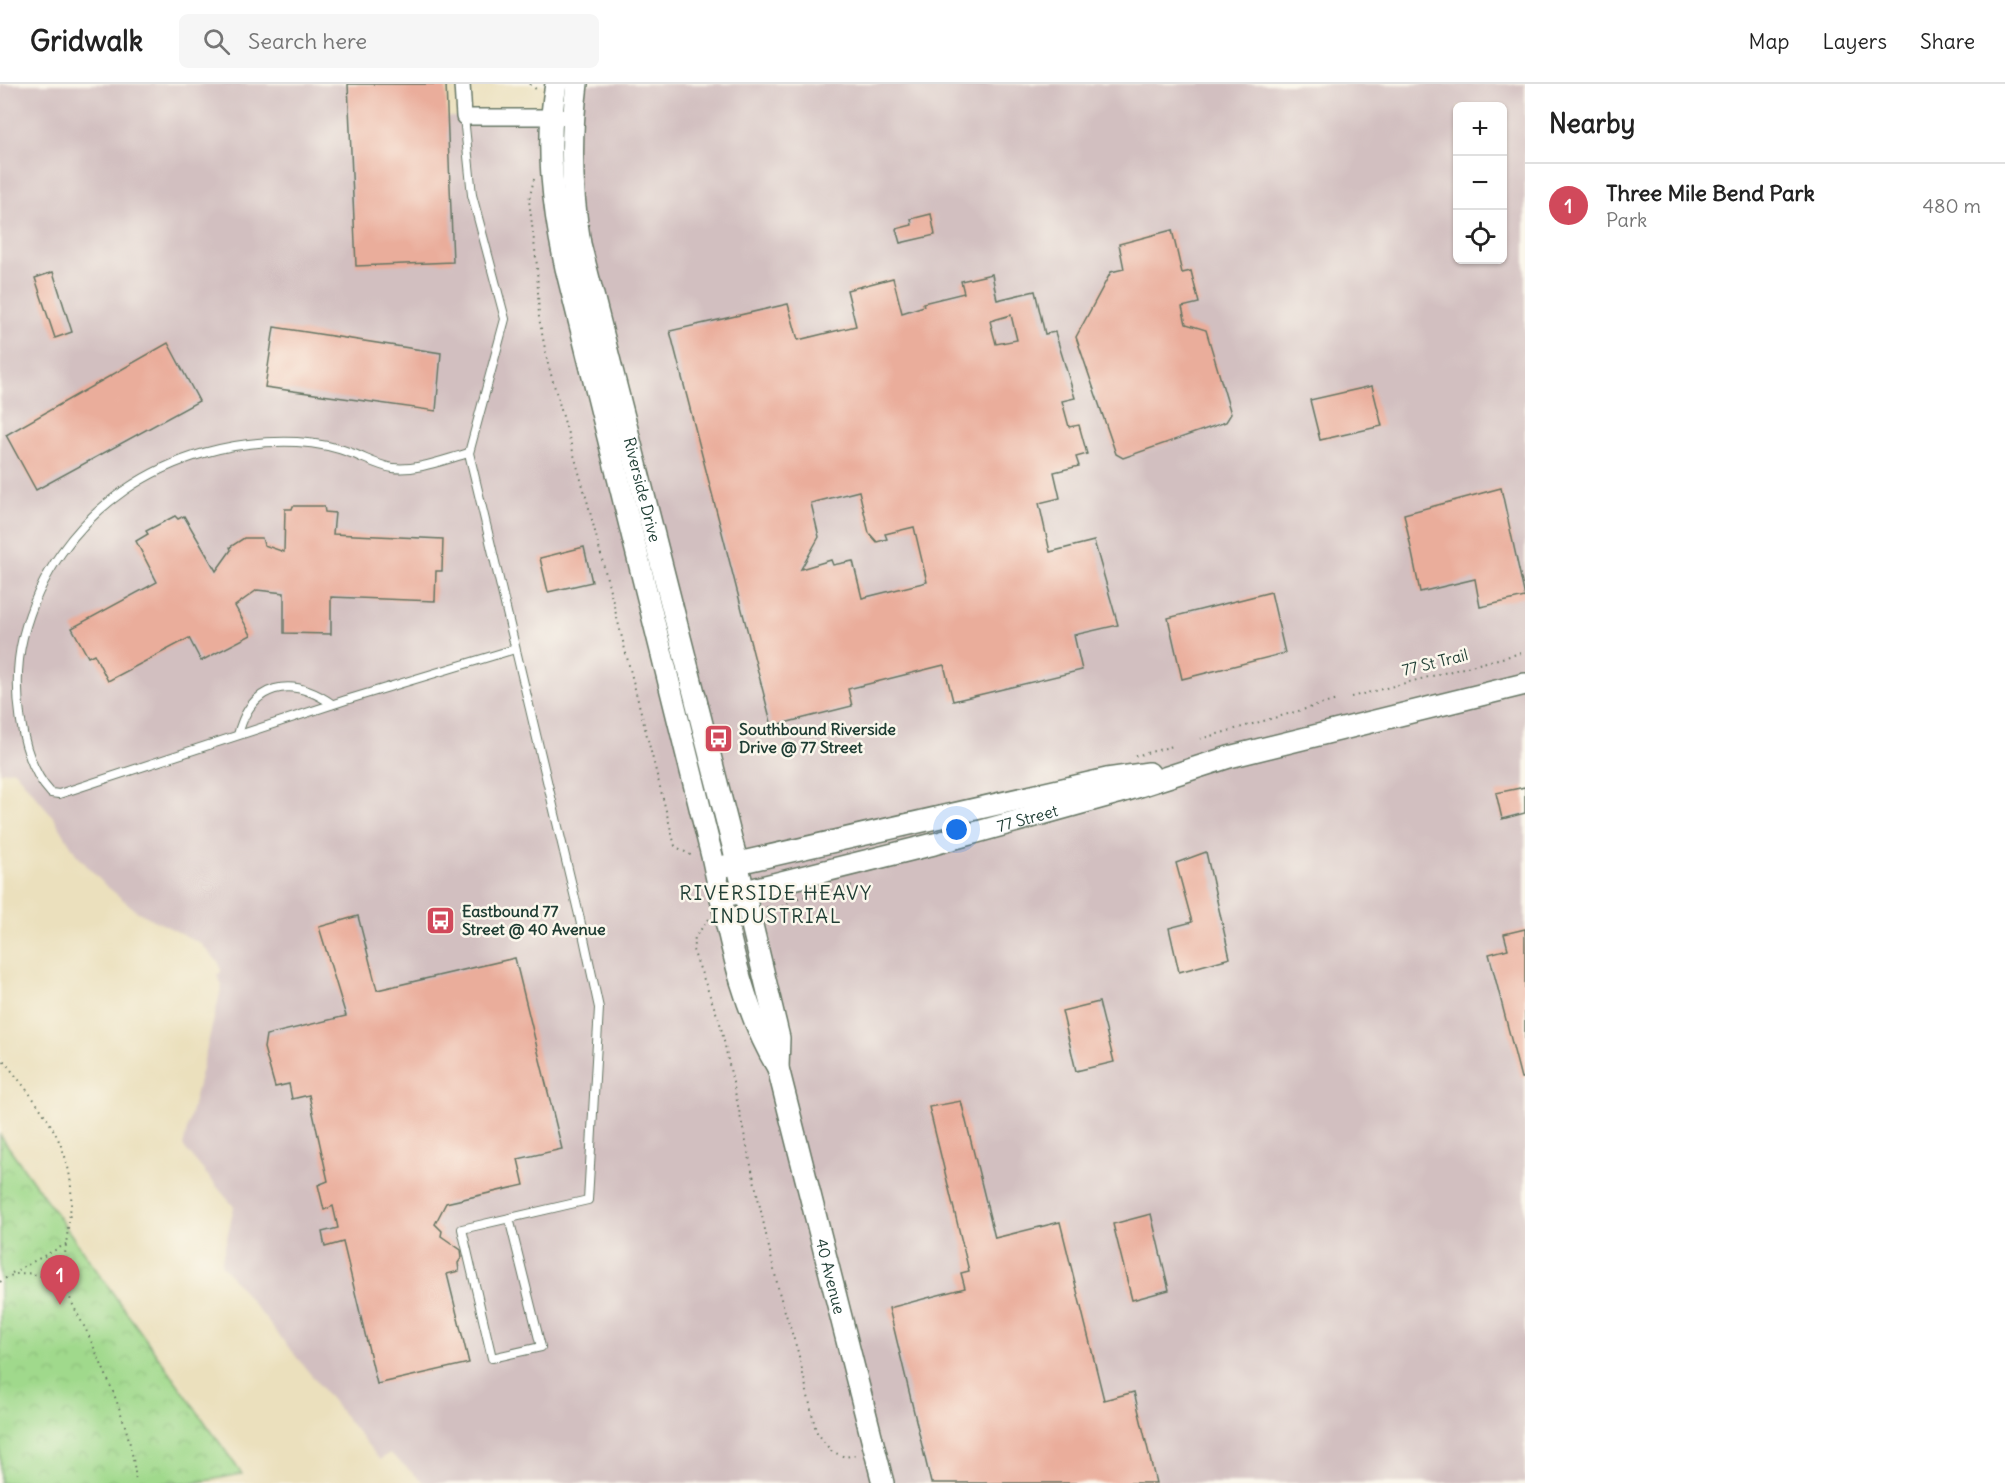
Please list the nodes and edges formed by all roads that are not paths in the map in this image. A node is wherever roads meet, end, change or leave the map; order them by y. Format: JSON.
{"nodes":[{"id":1,"x":462,"y":84,"type":"edge"},
{"id":2,"x":578,"y":84,"type":"edge"},
{"id":3,"x":549,"y":89,"type":"edge"},
{"id":4,"x":552,"y":116,"type":"junction"},
{"id":5,"x":464,"y":117,"type":"junction"},
{"id":6,"x":573,"y":117,"type":"junction"},
{"id":7,"x":469,"y":453,"type":"junction"},
{"id":8,"x":515,"y":650,"type":"junction"},
{"id":9,"x":1525,"y":684,"type":"edge"},
{"id":10,"x":332,"y":704,"type":"junction"},
{"id":11,"x":238,"y":735,"type":"junction"},
{"id":12,"x":1194,"y":766,"type":"junction"},
{"id":13,"x":737,"y":863,"type":"junction"},
{"id":14,"x":706,"y":864,"type":"junction"},
{"id":15,"x":744,"y":891,"type":"junction"},
{"id":16,"x":720,"y":897,"type":"junction"},
{"id":17,"x":778,"y":1068,"type":"junction"},
{"id":18,"x":509,"y":1218,"type":"junction"},
{"id":19,"x":883,"y":1483,"type":"edge"}],
"edges":[{"from":1,"to":5,"type":"street"},
{"from":2,"to":6,"type":"main road","name":"Riverside Drive"},
{"from":3,"to":4,"type":"main road","name":"Riverside Drive"},
{"from":4,"to":5,"type":"street"},
{"from":4,"to":6,"type":"street"},
{"from":4,"to":14,"type":"main road","name":"Riverside Drive"},
{"from":5,"to":7,"type":"lane"},
{"from":6,"to":13,"type":"main road","name":"Riverside Drive"},
{"from":7,"to":8,"type":"lane"},
{"from":7,"to":11,"type":"lane"},
{"from":8,"to":10,"type":"lane"},
{"from":8,"to":18,"type":"lane"},
{"from":9,"to":12,"type":"main road","name":"77 Street"},
{"from":10,"to":11,"type":"lane"},
{"from":10,"to":11,"type":"lane"},
{"from":12,"to":13,"type":"main road","name":"77 Street"},
{"from":12,"to":15,"type":"main road","name":"77 Street"},
{"from":13,"to":14,"type":"main road","name":"77 Street"},
{"from":13,"to":15,"type":"main road","name":"Riverside Drive"},
{"from":14,"to":16,"type":"main road","name":"40 Avenue"},
{"from":15,"to":16,"type":"main road","name":"77 Street"},
{"from":15,"to":17,"type":"main road","name":"40 Avenue"},
{"from":16,"to":17,"type":"main road","name":"40 Avenue"},
{"from":17,"to":19,"type":"main road","name":"40 Avenue"},
{"from":18,"to":18,"type":"lane"}]}
